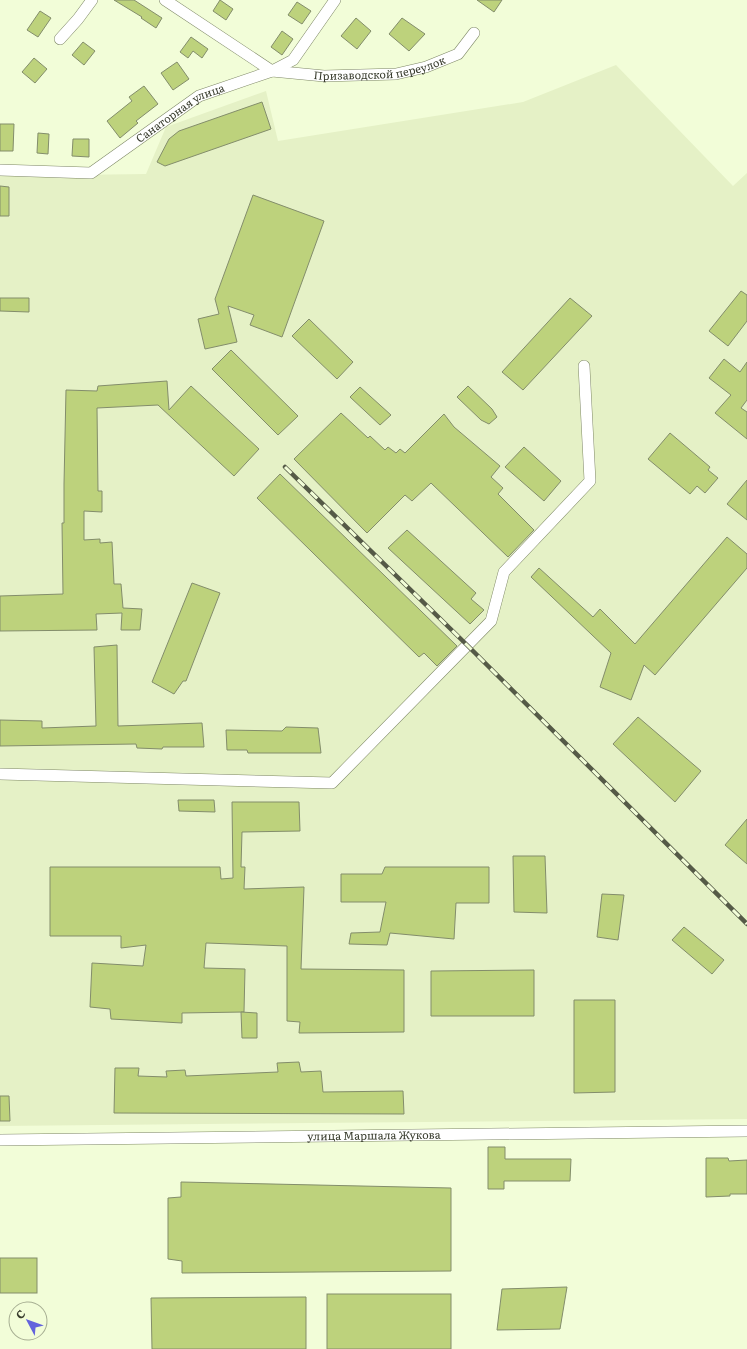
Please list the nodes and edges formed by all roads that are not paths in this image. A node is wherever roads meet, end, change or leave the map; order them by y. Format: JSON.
{"nodes":[{"id":1,"x":92,"y":0,"type":"edge"},
{"id":2,"x":165,"y":0,"type":"edge"},
{"id":3,"x":335,"y":0,"type":"edge"},
{"id":4,"x":474,"y":33,"type":"dead end"},
{"id":5,"x":60,"y":39,"type":"dead end"},
{"id":6,"x":272,"y":71,"type":"junction"},
{"id":7,"x":0,"y":170,"type":"edge"},
{"id":8,"x":584,"y":366,"type":"dead end"},
{"id":9,"x":0,"y":774,"type":"edge"},
{"id":10,"x":747,"y":1131,"type":"edge"},
{"id":11,"x":0,"y":1140,"type":"edge"}],
"edges":[{"from":1,"to":5,"type":"street"},
{"from":2,"to":6,"type":"street"},
{"from":3,"to":6,"type":"street","name":"Санаторная улица"},
{"from":4,"to":6,"type":"street","name":"Призаводской переулок"},
{"from":6,"to":7,"type":"street","name":"Санаторная улица"},
{"from":8,"to":9,"type":"street"},
{"from":10,"to":11,"type":"street","name":"улица Маршала Жукова"}]}
